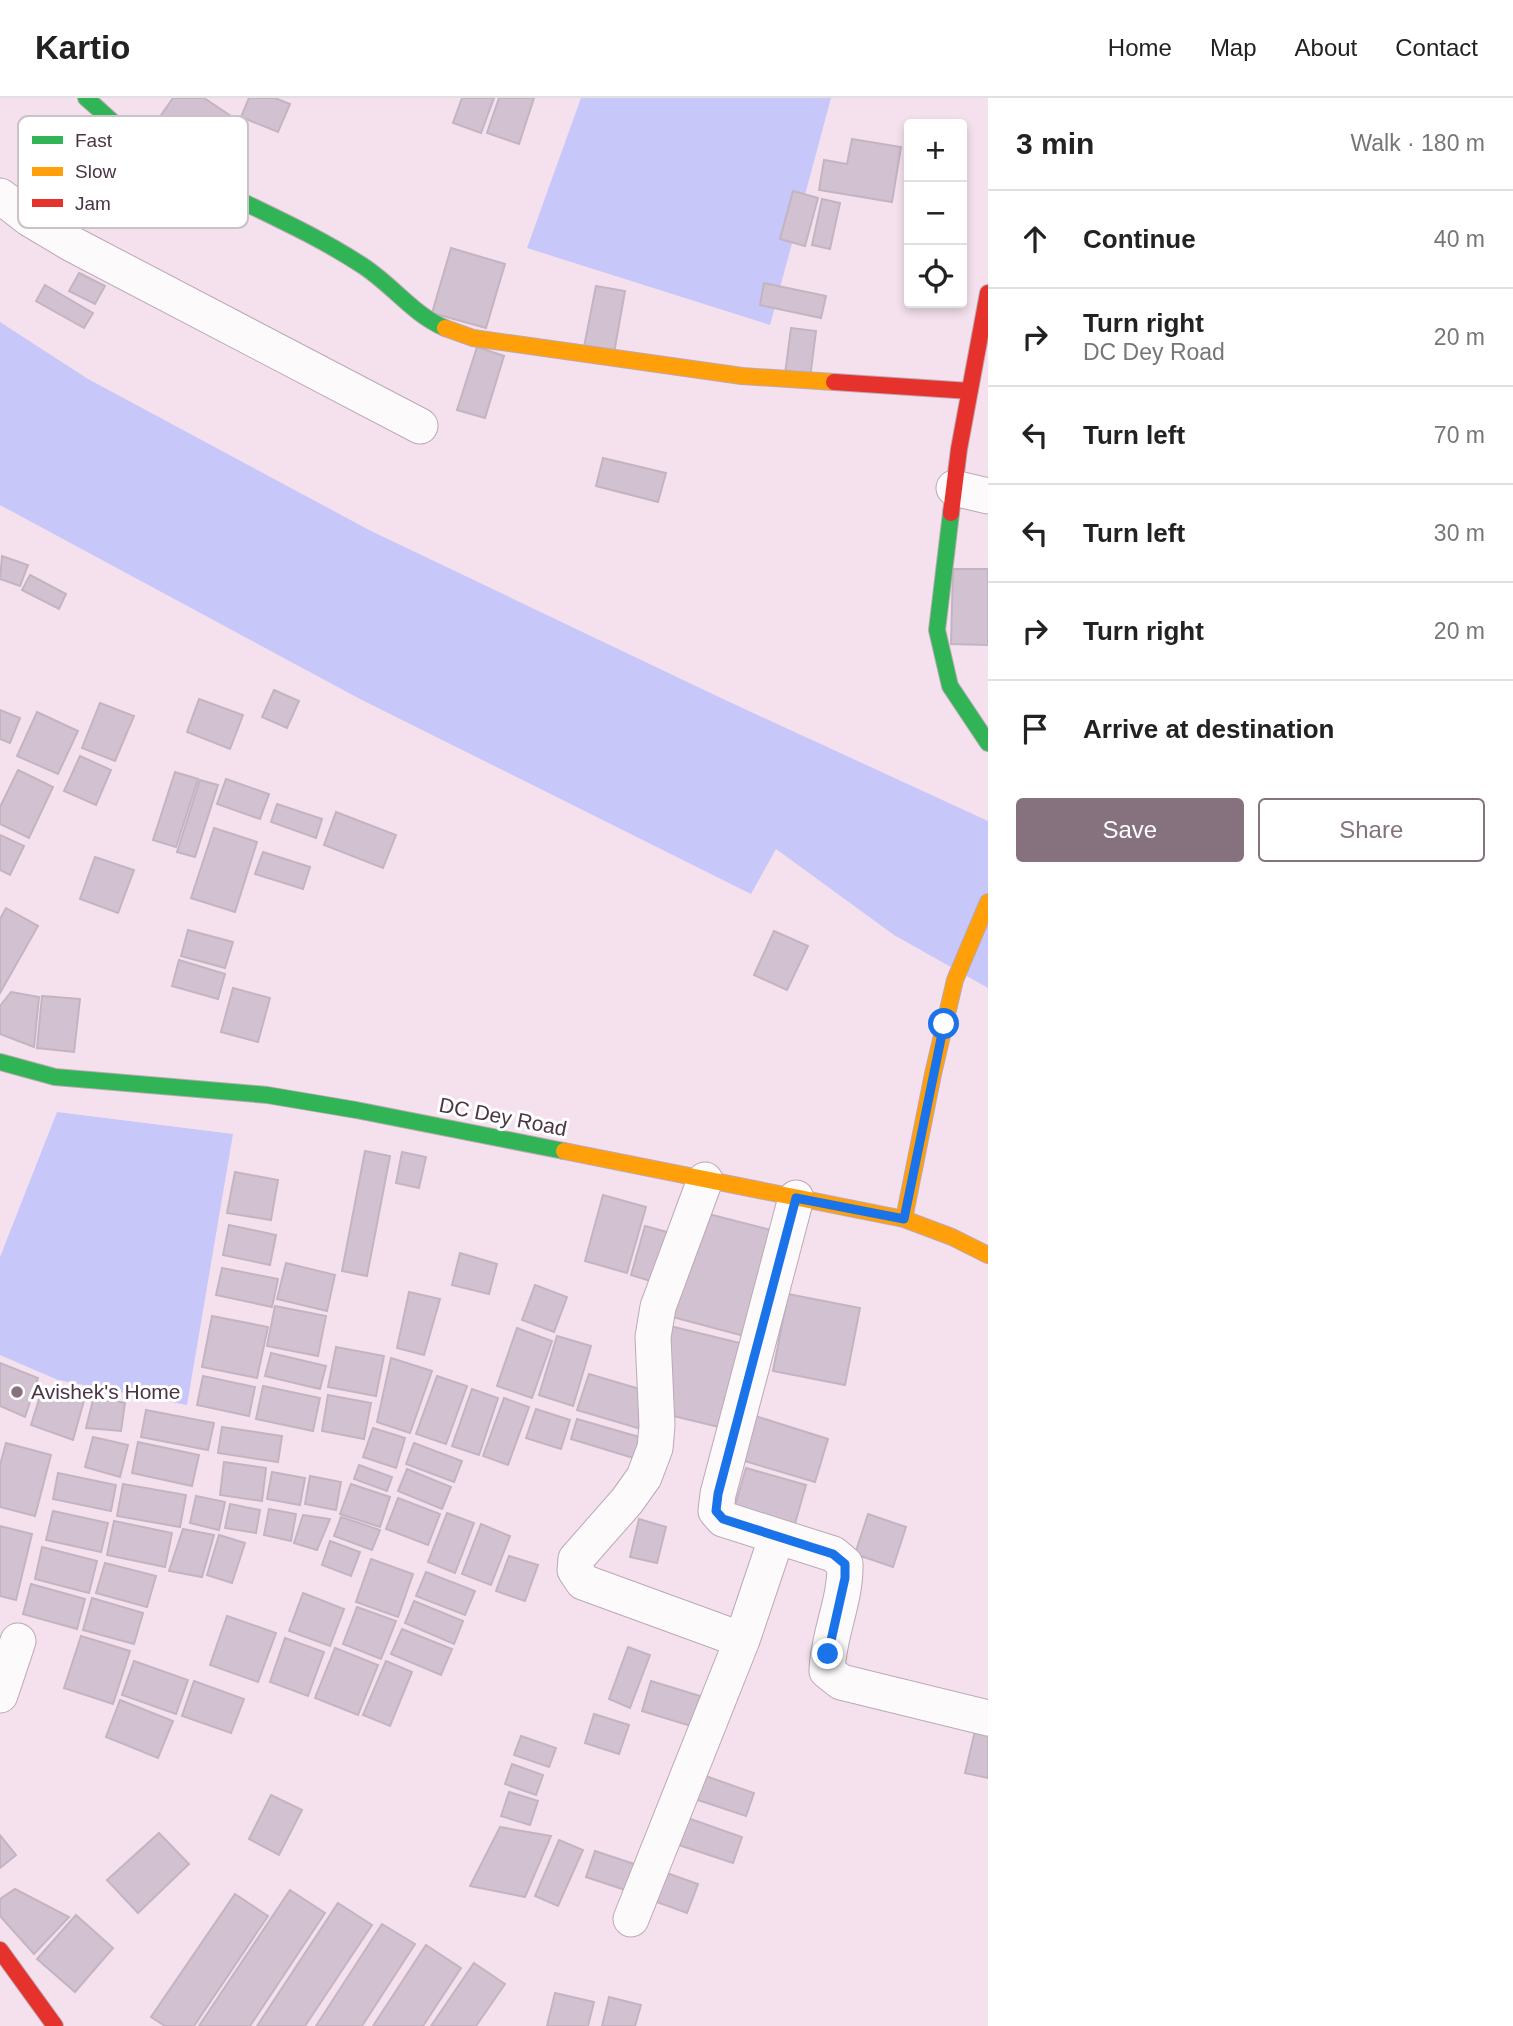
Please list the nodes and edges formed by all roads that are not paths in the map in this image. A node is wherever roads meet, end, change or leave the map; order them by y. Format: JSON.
{"nodes":[{"id":1,"x":86,"y":98,"type":"edge"},
{"id":2,"x":107,"y":116,"type":"edge"},
{"id":3,"x":0,"y":196,"type":"edge"},
{"id":4,"x":248,"y":204,"type":"edge"},
{"id":5,"x":18,"y":210,"type":"edge"},
{"id":6,"x":45,"y":228,"type":"edge"},
{"id":7,"x":988,"y":293,"type":"edge"},
{"id":8,"x":970,"y":391,"type":"junction"},
{"id":9,"x":421,"y":426,"type":"dead end"},
{"id":10,"x":954,"y":488,"type":"junction"},
{"id":11,"x":988,"y":496,"type":"edge"},
{"id":12,"x":988,"y":743,"type":"edge"},
{"id":13,"x":988,"y":902,"type":"edge"},
{"id":14,"x":0,"y":1062,"type":"edge"},
{"id":15,"x":705,"y":1180,"type":"junction"},
{"id":16,"x":796,"y":1198,"type":"junction"},
{"id":17,"x":904,"y":1219,"type":"junction"},
{"id":18,"x":988,"y":1255,"type":"edge"},
{"id":19,"x":777,"y":1536,"type":"junction"},
{"id":20,"x":742,"y":1640,"type":"junction"},
{"id":21,"x":18,"y":1641,"type":"dead end"},
{"id":22,"x":0,"y":1695,"type":"edge"},
{"id":23,"x":988,"y":1718,"type":"edge"},
{"id":24,"x":631,"y":1919,"type":"dead end"},
{"id":25,"x":0,"y":1950,"type":"edge"},
{"id":26,"x":55,"y":2026,"type":"edge"}],
"edges":[{"from":1,"to":2,"type":"street"},
{"from":3,"to":5,"type":"street"},
{"from":4,"to":8,"type":"street"},
{"from":6,"to":9,"type":"street"},
{"from":7,"to":8,"type":"street"},
{"from":8,"to":10,"type":"street"},
{"from":10,"to":11,"type":"street"},
{"from":10,"to":12,"type":"street"},
{"from":13,"to":17,"type":"street"},
{"from":14,"to":15,"type":"street","name":"DC Dey Road"},
{"from":15,"to":16,"type":"street","name":"DC Dey Road"},
{"from":15,"to":20,"type":"street"},
{"from":16,"to":17,"type":"street","name":"DC Dey Road"},
{"from":16,"to":19,"type":"street"},
{"from":17,"to":18,"type":"street","name":"DC Dey Road"},
{"from":19,"to":20,"type":"street"},
{"from":19,"to":23,"type":"street"},
{"from":20,"to":24,"type":"street"},
{"from":21,"to":22,"type":"street"},
{"from":25,"to":26,"type":"street"}]}
